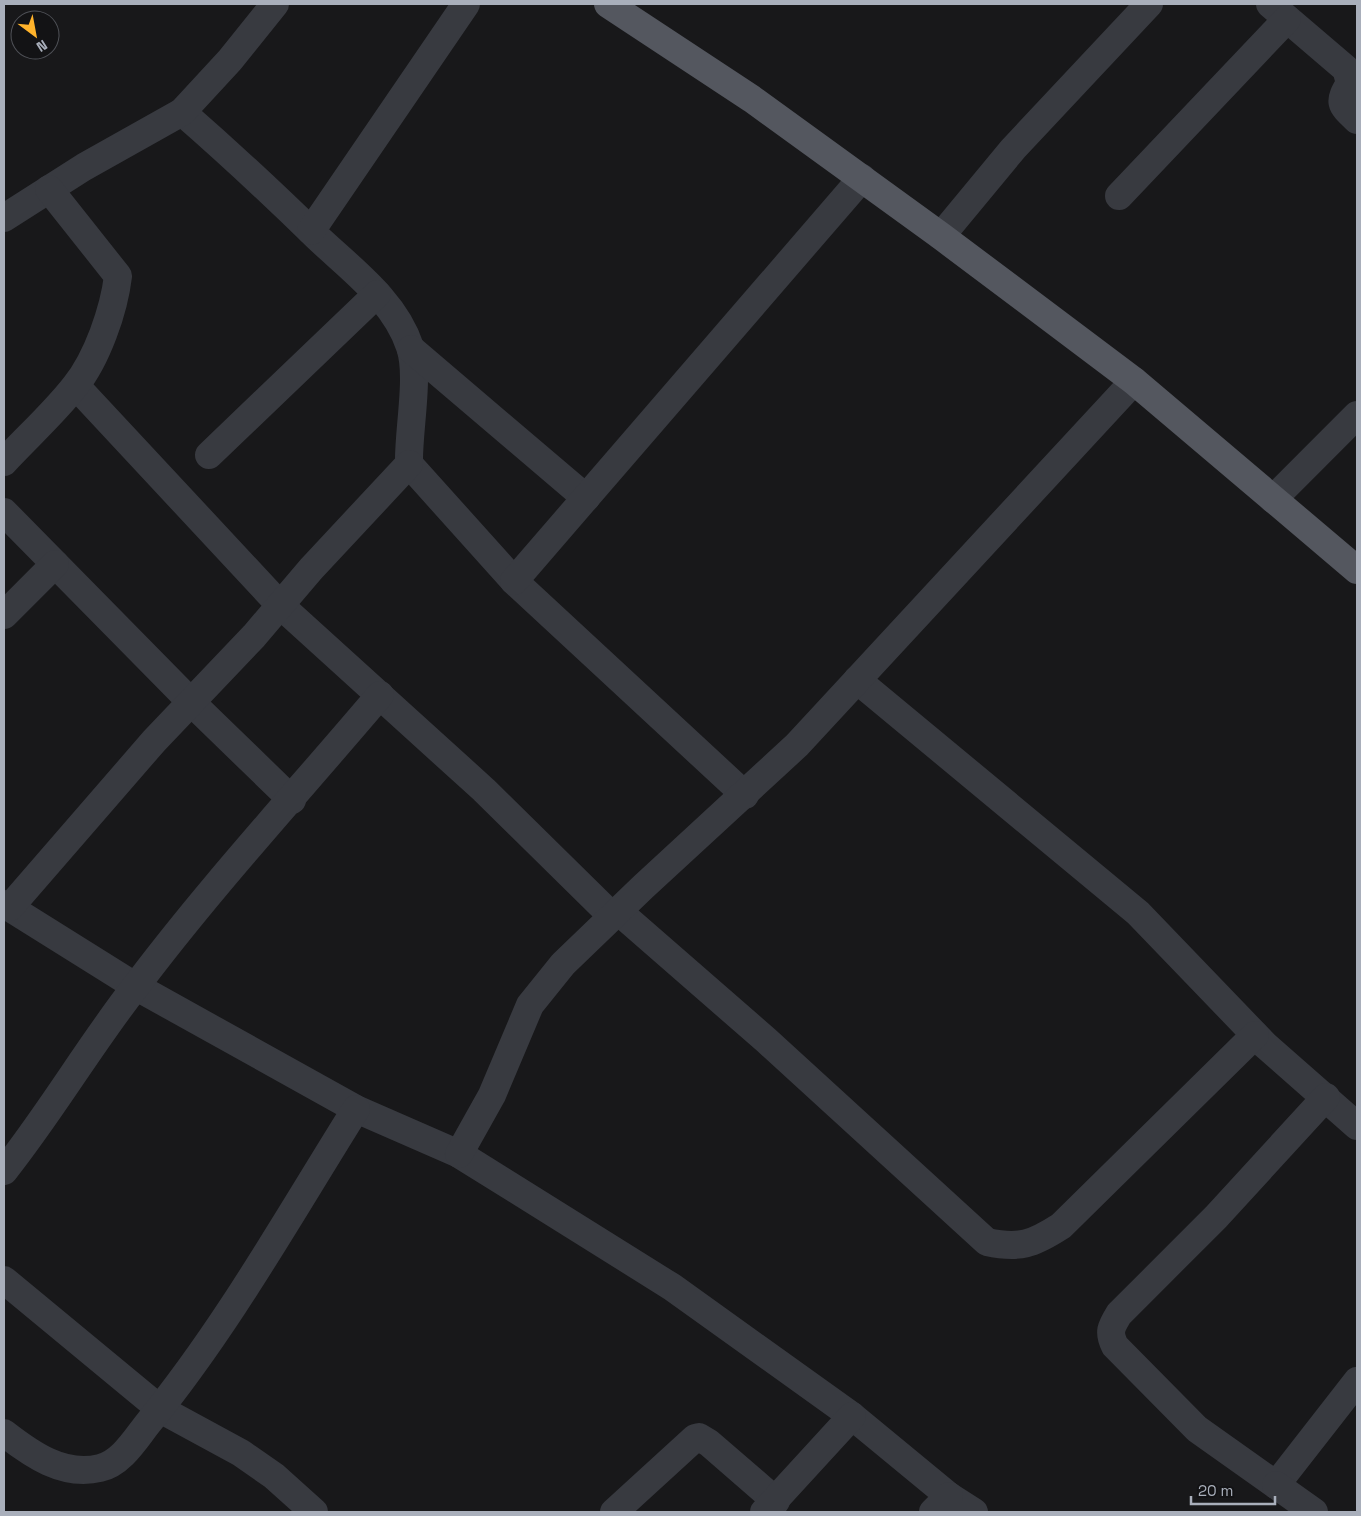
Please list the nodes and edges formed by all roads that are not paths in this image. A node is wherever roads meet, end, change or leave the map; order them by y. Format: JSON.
{"nodes":[{"id":1,"x":275,"y":4,"type":"edge"},
{"id":2,"x":466,"y":4,"type":"edge"},
{"id":3,"x":608,"y":4,"type":"edge"},
{"id":4,"x":1149,"y":4,"type":"edge"},
{"id":5,"x":1279,"y":12,"type":"edge"},
{"id":6,"x":182,"y":112,"type":"junction"},
{"id":7,"x":1357,"y":120,"type":"edge"},
{"id":8,"x":862,"y":178,"type":"junction"},
{"id":9,"x":49,"y":189,"type":"junction"},
{"id":10,"x":1119,"y":196,"type":"dead end"},
{"id":11,"x":4,"y":218,"type":"edge"},
{"id":12,"x":311,"y":231,"type":"junction"},
{"id":13,"x":941,"y":236,"type":"junction"},
{"id":14,"x":378,"y":294,"type":"junction"},
{"id":15,"x":411,"y":348,"type":"junction"},
{"id":16,"x":1134,"y":381,"type":"junction"},
{"id":17,"x":76,"y":386,"type":"junction"},
{"id":18,"x":1357,"y":415,"type":"edge"},
{"id":19,"x":209,"y":455,"type":"dead end"},
{"id":20,"x":4,"y":462,"type":"edge"},
{"id":21,"x":409,"y":464,"type":"junction"},
{"id":22,"x":586,"y":498,"type":"junction"},
{"id":23,"x":1273,"y":499,"type":"junction"},
{"id":24,"x":4,"y":512,"type":"edge"},
{"id":25,"x":55,"y":564,"type":"junction"},
{"id":26,"x":1357,"y":570,"type":"edge"},
{"id":27,"x":514,"y":581,"type":"junction"},
{"id":28,"x":280,"y":605,"type":"junction"},
{"id":29,"x":4,"y":615,"type":"edge"},
{"id":30,"x":857,"y":680,"type":"junction"},
{"id":31,"x":380,"y":696,"type":"junction"},
{"id":32,"x":191,"y":702,"type":"junction"},
{"id":33,"x":745,"y":795,"type":"junction"},
{"id":34,"x":292,"y":800,"type":"junction"},
{"id":35,"x":7,"y":906,"type":"edge"},
{"id":36,"x":615,"y":913,"type":"junction"},
{"id":37,"x":135,"y":986,"type":"junction"},
{"id":38,"x":1255,"y":1036,"type":"junction"},
{"id":39,"x":1326,"y":1097,"type":"junction"},
{"id":40,"x":356,"y":1108,"type":"junction"},
{"id":41,"x":1357,"y":1126,"type":"edge"},
{"id":42,"x":459,"y":1154,"type":"junction"},
{"id":43,"x":4,"y":1171,"type":"edge"},
{"id":44,"x":4,"y":1280,"type":"edge"},
{"id":45,"x":1357,"y":1381,"type":"edge"},
{"id":46,"x":160,"y":1409,"type":"junction"},
{"id":47,"x":852,"y":1416,"type":"junction"},
{"id":48,"x":4,"y":1433,"type":"edge"},
{"id":49,"x":1276,"y":1485,"type":"junction"},
{"id":50,"x":941,"y":1504,"type":"edge"},
{"id":51,"x":770,"y":1507,"type":"edge"},
{"id":52,"x":314,"y":1512,"type":"edge"},
{"id":53,"x":614,"y":1512,"type":"edge"},
{"id":54,"x":974,"y":1512,"type":"edge"},
{"id":55,"x":1314,"y":1512,"type":"edge"}],
"edges":[{"from":1,"to":6,"type":"street"},
{"from":2,"to":12,"type":"street"},
{"from":3,"to":8,"type":"main road"},
{"from":4,"to":13,"type":"street"},
{"from":5,"to":7,"type":"street"},
{"from":5,"to":10,"type":"street"},
{"from":6,"to":9,"type":"street"},
{"from":6,"to":12,"type":"street"},
{"from":8,"to":13,"type":"main road"},
{"from":8,"to":22,"type":"street"},
{"from":9,"to":11,"type":"street"},
{"from":9,"to":17,"type":"street"},
{"from":12,"to":14,"type":"street"},
{"from":13,"to":16,"type":"main road"},
{"from":14,"to":15,"type":"street"},
{"from":14,"to":19,"type":"street"},
{"from":15,"to":21,"type":"street"},
{"from":15,"to":22,"type":"street"},
{"from":16,"to":23,"type":"main road"},
{"from":16,"to":30,"type":"street"},
{"from":17,"to":20,"type":"street"},
{"from":17,"to":28,"type":"street"},
{"from":18,"to":23,"type":"street"},
{"from":21,"to":27,"type":"street"},
{"from":21,"to":28,"type":"street"},
{"from":22,"to":27,"type":"street"},
{"from":23,"to":26,"type":"main road"},
{"from":24,"to":25,"type":"street"},
{"from":25,"to":29,"type":"street"},
{"from":25,"to":32,"type":"street"},
{"from":27,"to":33,"type":"street"},
{"from":28,"to":31,"type":"street"},
{"from":28,"to":32,"type":"street"},
{"from":30,"to":33,"type":"street"},
{"from":30,"to":38,"type":"street"},
{"from":31,"to":34,"type":"street"},
{"from":31,"to":36,"type":"street"},
{"from":32,"to":34,"type":"street"},
{"from":32,"to":35,"type":"street"},
{"from":33,"to":36,"type":"street"},
{"from":34,"to":37,"type":"street"},
{"from":35,"to":37,"type":"street"},
{"from":36,"to":38,"type":"street"},
{"from":36,"to":42,"type":"street"},
{"from":37,"to":40,"type":"street"},
{"from":37,"to":43,"type":"street"},
{"from":38,"to":39,"type":"street"},
{"from":39,"to":41,"type":"street"},
{"from":39,"to":49,"type":"street"},
{"from":40,"to":42,"type":"street"},
{"from":40,"to":46,"type":"street"},
{"from":42,"to":47,"type":"street"},
{"from":44,"to":46,"type":"street"},
{"from":45,"to":49,"type":"street"},
{"from":46,"to":48,"type":"street"},
{"from":46,"to":52,"type":"street"},
{"from":47,"to":50,"type":"street"},
{"from":47,"to":51,"type":"street"},
{"from":49,"to":55,"type":"street"},
{"from":50,"to":54,"type":"street"},
{"from":51,"to":53,"type":"street"}]}
